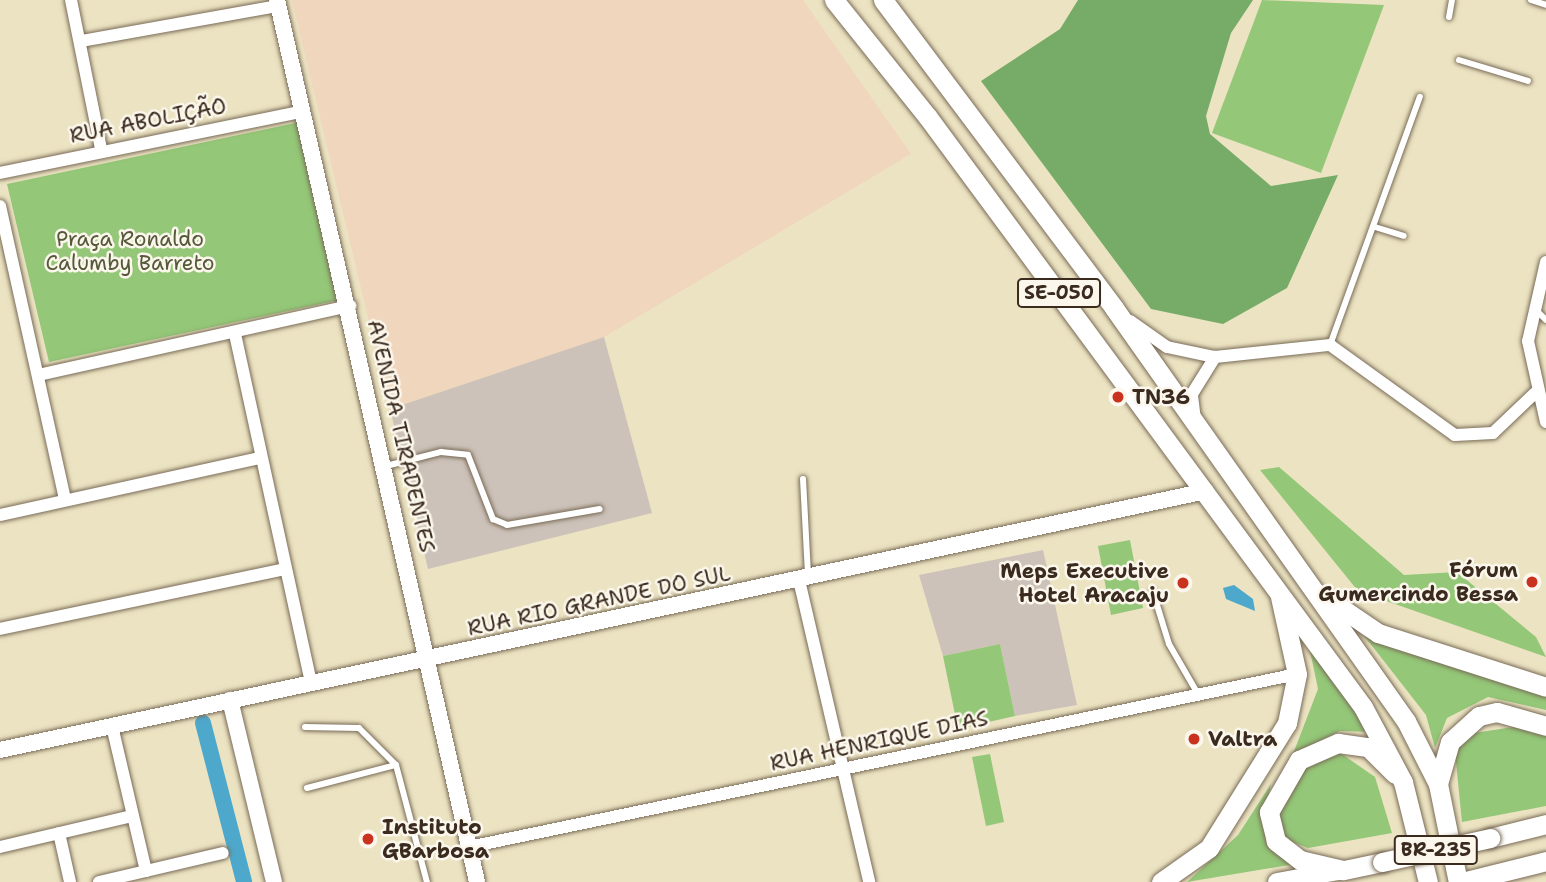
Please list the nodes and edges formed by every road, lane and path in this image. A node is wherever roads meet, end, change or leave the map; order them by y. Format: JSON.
{"nodes":[{"id":1,"x":71,"y":0,"type":"edge"},
{"id":2,"x":834,"y":0,"type":"edge"},
{"id":3,"x":1452,"y":0,"type":"edge"},
{"id":4,"x":1531,"y":0,"type":"edge"},
{"id":5,"x":278,"y":3,"type":"edge"},
{"id":6,"x":888,"y":4,"type":"edge"},
{"id":7,"x":1546,"y":5,"type":"edge"},
{"id":8,"x":1449,"y":17,"type":"dead end"},
{"id":9,"x":81,"y":41,"type":"junction"},
{"id":10,"x":1459,"y":60,"type":"dead end"},
{"id":11,"x":1528,"y":81,"type":"dead end"},
{"id":12,"x":1420,"y":97,"type":"dead end"},
{"id":13,"x":304,"y":111,"type":"junction"},
{"id":14,"x":101,"y":149,"type":"junction"},
{"id":15,"x":0,"y":173,"type":"edge"},
{"id":16,"x":0,"y":205,"type":"edge"},
{"id":17,"x":1376,"y":227,"type":"junction"},
{"id":18,"x":1404,"y":236,"type":"dead end"},
{"id":19,"x":1546,"y":262,"type":"edge"},
{"id":20,"x":350,"y":306,"type":"junction"},
{"id":21,"x":1532,"y":307,"type":"junction"},
{"id":22,"x":1114,"y":308,"type":"junction"},
{"id":23,"x":1546,"y":320,"type":"edge"},
{"id":24,"x":234,"y":334,"type":"junction"},
{"id":25,"x":1330,"y":345,"type":"junction"},
{"id":26,"x":1215,"y":357,"type":"junction"},
{"id":27,"x":38,"y":375,"type":"junction"},
{"id":28,"x":1535,"y":393,"type":"junction"},
{"id":29,"x":1546,"y":422,"type":"edge"},
{"id":30,"x":1195,"y":424,"type":"junction"},
{"id":31,"x":259,"y":458,"type":"junction"},
{"id":32,"x":386,"y":466,"type":"junction"},
{"id":33,"x":803,"y":479,"type":"dead end"},
{"id":34,"x":1206,"y":491,"type":"junction"},
{"id":35,"x":65,"y":499,"type":"junction"},
{"id":36,"x":600,"y":509,"type":"dead end"},
{"id":37,"x":0,"y":515,"type":"edge"},
{"id":38,"x":285,"y":569,"type":"junction"},
{"id":39,"x":804,"y":579,"type":"junction"},
{"id":40,"x":1313,"y":587,"type":"junction"},
{"id":41,"x":1278,"y":590,"type":"junction"},
{"id":42,"x":1153,"y":592,"type":"dead end"},
{"id":43,"x":0,"y":629,"type":"edge"},
{"id":44,"x":430,"y":659,"type":"junction"},
{"id":45,"x":1297,"y":674,"type":"junction"},
{"id":46,"x":312,"y":682,"type":"junction"},
{"id":47,"x":1546,"y":687,"type":"edge"},
{"id":48,"x":1198,"y":694,"type":"junction"},
{"id":49,"x":230,"y":700,"type":"junction"},
{"id":50,"x":112,"y":726,"type":"junction"},
{"id":51,"x":1546,"y":726,"type":"edge"},
{"id":52,"x":305,"y":727,"type":"dead end"},
{"id":53,"x":0,"y":750,"type":"edge"},
{"id":54,"x":396,"y":765,"type":"junction"},
{"id":55,"x":841,"y":768,"type":"junction"},
{"id":56,"x":1403,"y":782,"type":"junction"},
{"id":57,"x":1438,"y":784,"type":"junction"},
{"id":58,"x":307,"y":788,"type":"dead end"},
{"id":59,"x":132,"y":816,"type":"junction"},
{"id":60,"x":1546,"y":824,"type":"edge"},
{"id":61,"x":59,"y":833,"type":"junction"},
{"id":62,"x":0,"y":847,"type":"edge"},
{"id":63,"x":469,"y":847,"type":"junction"},
{"id":64,"x":223,"y":853,"type":"dead end"},
{"id":65,"x":1540,"y":865,"type":"edge"},
{"id":66,"x":1343,"y":870,"type":"junction"},
{"id":67,"x":146,"y":872,"type":"junction"},
{"id":68,"x":70,"y":882,"type":"edge"},
{"id":69,"x":99,"y":882,"type":"edge"},
{"id":70,"x":274,"y":882,"type":"edge"},
{"id":71,"x":427,"y":882,"type":"edge"},
{"id":72,"x":477,"y":882,"type":"edge"},
{"id":73,"x":869,"y":882,"type":"edge"},
{"id":74,"x":1161,"y":882,"type":"edge"},
{"id":75,"x":1277,"y":882,"type":"edge"},
{"id":76,"x":1428,"y":882,"type":"edge"},
{"id":77,"x":1460,"y":882,"type":"edge"}],
"edges":[{"from":1,"to":9,"type":"street"},
{"from":2,"to":34,"type":"main road","number":"SE-050"},
{"from":3,"to":8,"type":"lane"},
{"from":4,"to":7,"type":"lane"},
{"from":5,"to":9,"type":"street"},
{"from":5,"to":13,"type":"street","name":"AVENIDA TIRADENTES"},
{"from":6,"to":22,"type":"main road","number":"SE-050"},
{"from":9,"to":14,"type":"street"},
{"from":10,"to":11,"type":"lane"},
{"from":12,"to":17,"type":"lane"},
{"from":13,"to":14,"type":"street","name":"RUA ABOLIÇÃO"},
{"from":13,"to":20,"type":"street","name":"AVENIDA TIRADENTES"},
{"from":14,"to":15,"type":"street","name":"RUA ABOLIÇÃO"},
{"from":16,"to":27,"type":"street"},
{"from":17,"to":18,"type":"lane"},
{"from":17,"to":25,"type":"lane"},
{"from":19,"to":21,"type":"street"},
{"from":20,"to":24,"type":"street"},
{"from":20,"to":32,"type":"street","name":"AVENIDA TIRADENTES"},
{"from":21,"to":23,"type":"lane"},
{"from":21,"to":28,"type":"street"},
{"from":22,"to":26,"type":"street"},
{"from":22,"to":30,"type":"main road","number":"SE-050"},
{"from":24,"to":27,"type":"street"},
{"from":24,"to":31,"type":"street"},
{"from":25,"to":26,"type":"street"},
{"from":25,"to":28,"type":"street"},
{"from":26,"to":30,"type":"street"},
{"from":27,"to":35,"type":"street"},
{"from":28,"to":29,"type":"street"},
{"from":30,"to":40,"type":"main road","number":"SE-050"},
{"from":31,"to":35,"type":"street"},
{"from":31,"to":38,"type":"street"},
{"from":32,"to":36,"type":"lane"},
{"from":32,"to":44,"type":"street","name":"AVENIDA TIRADENTES"},
{"from":33,"to":39,"type":"lane"},
{"from":34,"to":39,"type":"street","name":"RUA RIO GRANDE DO SUL"},
{"from":34,"to":41,"type":"main road","number":"SE-050"},
{"from":35,"to":37,"type":"street"},
{"from":38,"to":43,"type":"street"},
{"from":38,"to":46,"type":"street"},
{"from":39,"to":44,"type":"street","name":"RUA RIO GRANDE DO SUL"},
{"from":39,"to":55,"type":"street"},
{"from":40,"to":47,"type":"main road"},
{"from":40,"to":57,"type":"main road","number":"SE-050"},
{"from":41,"to":45,"type":"main road"},
{"from":41,"to":56,"type":"main road","number":"SE-050"},
{"from":42,"to":48,"type":"lane"},
{"from":44,"to":46,"type":"street","name":"RUA RIO GRANDE DO SUL"},
{"from":44,"to":63,"type":"street","name":"AVENIDA TIRADENTES"},
{"from":45,"to":48,"type":"street","name":"RUA HENRIQUE DIAS"},
{"from":45,"to":74,"type":"main road"},
{"from":46,"to":49,"type":"street","name":"RUA RIO GRANDE DO SUL"},
{"from":48,"to":55,"type":"street","name":"RUA HENRIQUE DIAS"},
{"from":49,"to":50,"type":"street","name":"RUA RIO GRANDE DO SUL"},
{"from":49,"to":70,"type":"street"},
{"from":50,"to":53,"type":"street","name":"RUA RIO GRANDE DO SUL"},
{"from":50,"to":59,"type":"street"},
{"from":51,"to":57,"type":"main road"},
{"from":52,"to":54,"type":"lane"},
{"from":54,"to":58,"type":"lane"},
{"from":54,"to":71,"type":"lane"},
{"from":55,"to":63,"type":"street","name":"RUA HENRIQUE DIAS"},
{"from":55,"to":73,"type":"street"},
{"from":56,"to":66,"type":"main road"},
{"from":56,"to":76,"type":"main road","number":"SE-050"},
{"from":57,"to":77,"type":"main road","number":"SE-050"},
{"from":59,"to":61,"type":"street"},
{"from":59,"to":67,"type":"street"},
{"from":60,"to":66,"type":"main road","number":"BR-235","bridge":true},
{"from":61,"to":62,"type":"street"},
{"from":61,"to":68,"type":"street"},
{"from":63,"to":72,"type":"street","name":"AVENIDA TIRADENTES"},
{"from":64,"to":67,"type":"street"},
{"from":65,"to":77,"type":"main road","number":"BR-235"},
{"from":66,"to":75,"type":"main road","number":"BR-235"},
{"from":67,"to":69,"type":"street"}]}
